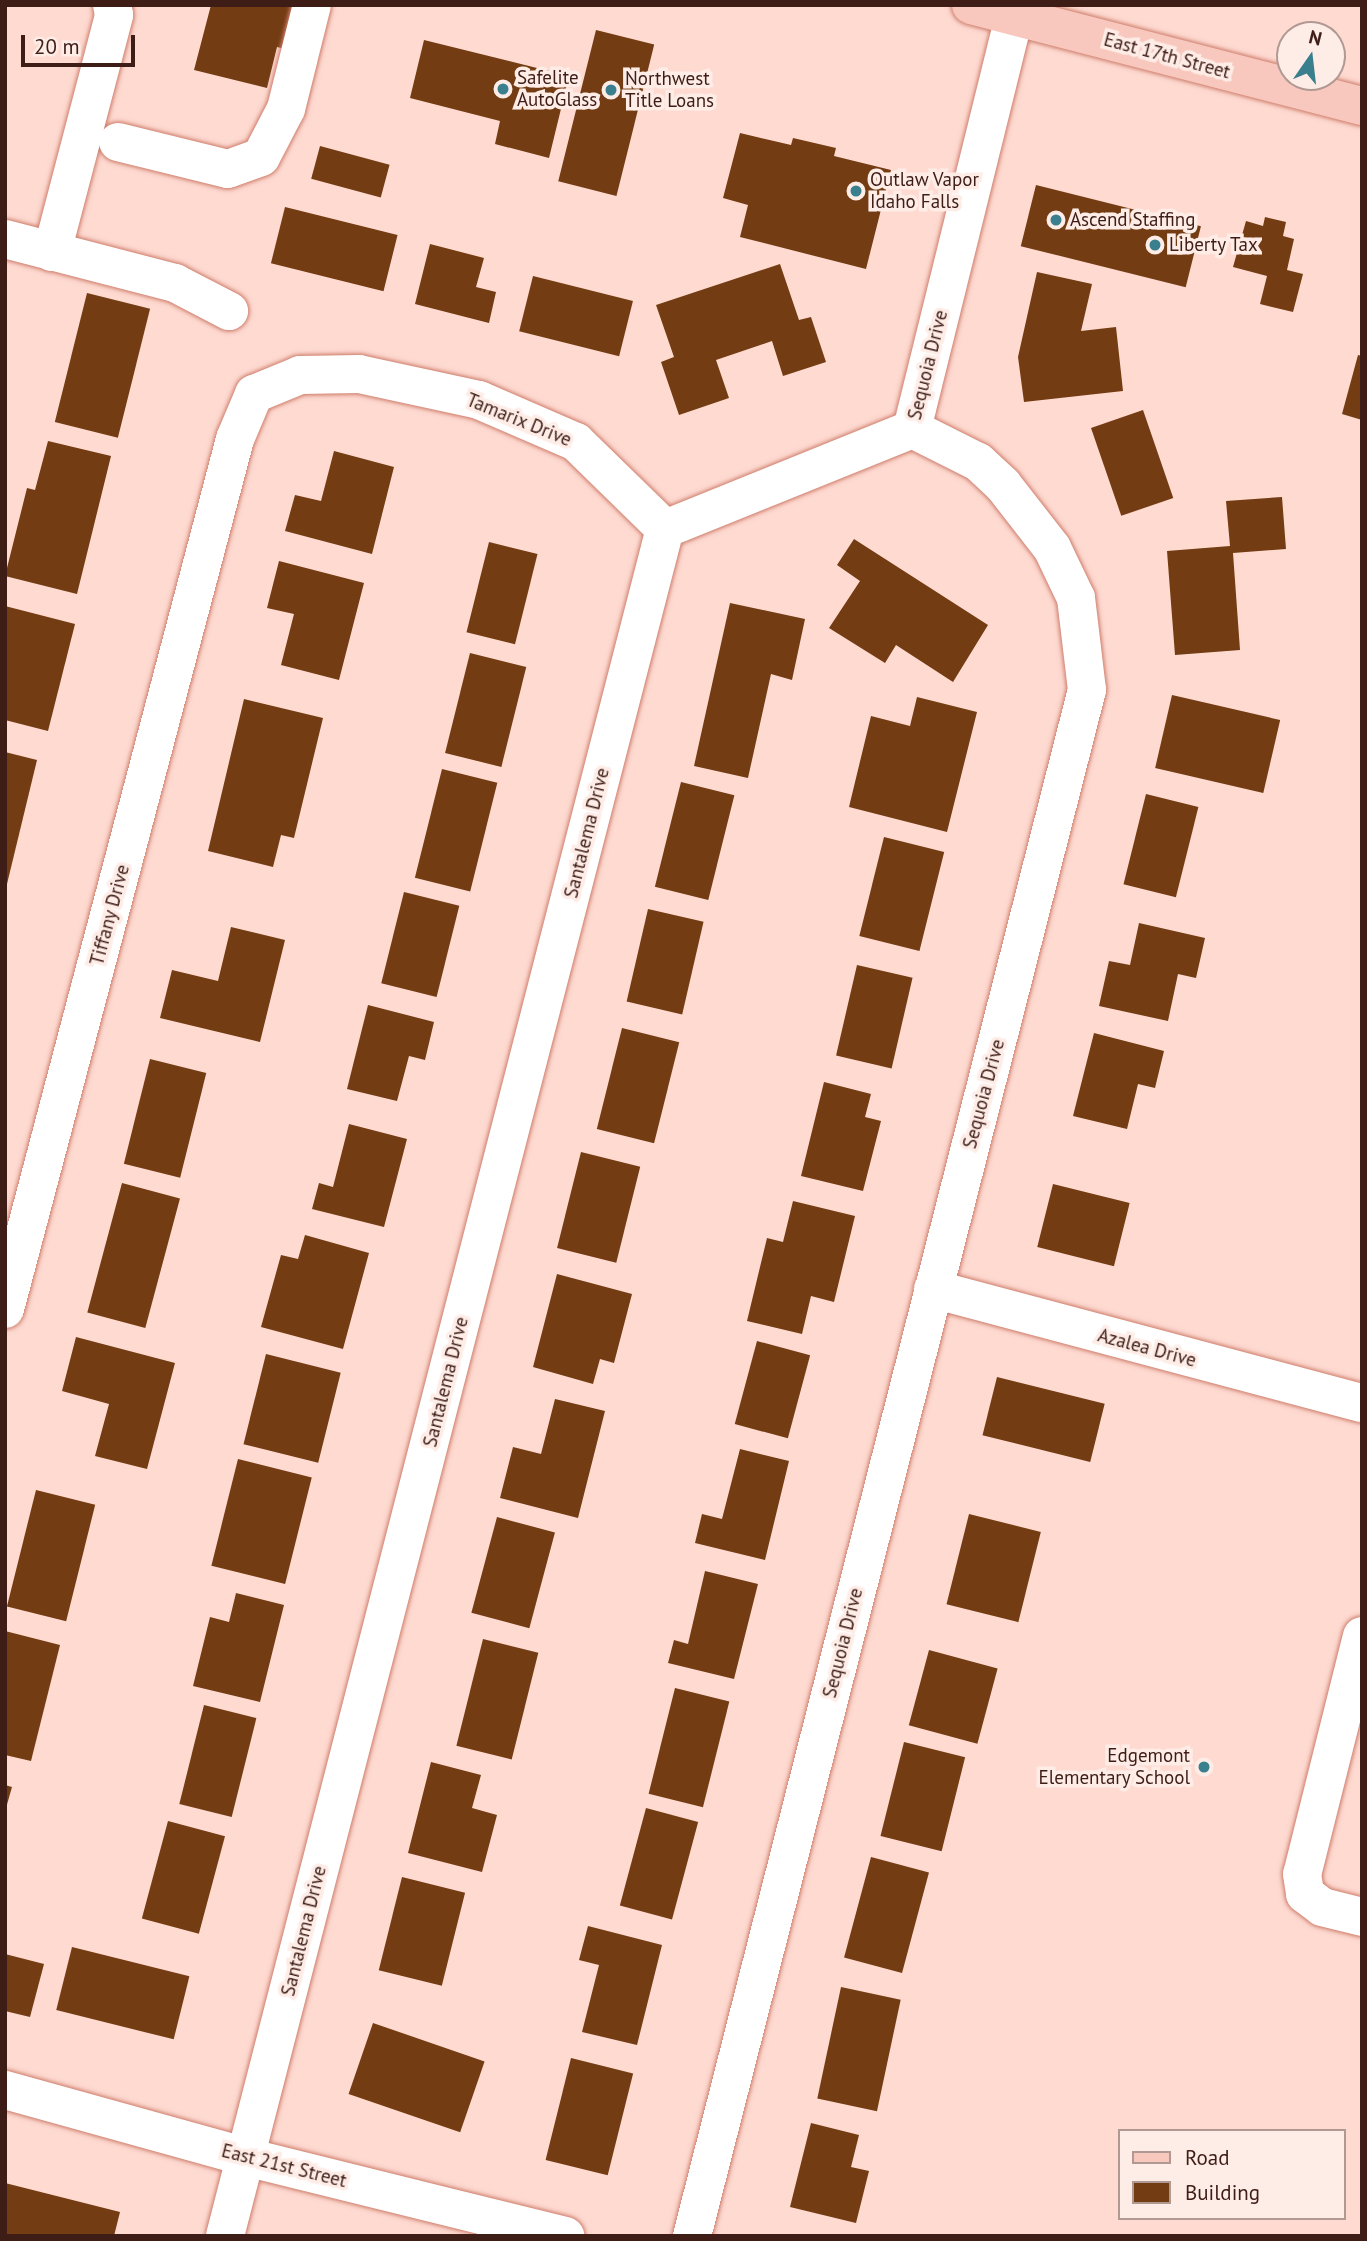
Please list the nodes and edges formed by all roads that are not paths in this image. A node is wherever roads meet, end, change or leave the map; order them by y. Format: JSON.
{"nodes":[{"id":1,"x":112,"y":5,"type":"edge"},
{"id":2,"x":312,"y":5,"type":"edge"},
{"id":3,"x":971,"y":5,"type":"edge"},
{"id":4,"x":1016,"y":11,"type":"edge"},
{"id":5,"x":1362,"y":106,"type":"edge"},
{"id":6,"x":117,"y":142,"type":"dead end"},
{"id":7,"x":5,"y":239,"type":"edge"},
{"id":8,"x":52,"y":251,"type":"junction"},
{"id":9,"x":229,"y":311,"type":"dead end"},
{"id":10,"x":912,"y":429,"type":"junction"},
{"id":11,"x":214,"y":521,"type":"joint"},
{"id":12,"x":666,"y":528,"type":"junction"},
{"id":13,"x":933,"y":1289,"type":"junction"},
{"id":14,"x":5,"y":1309,"type":"edge"},
{"id":15,"x":1362,"y":1403,"type":"edge"},
{"id":16,"x":1362,"y":1636,"type":"edge"},
{"id":17,"x":1362,"y":1917,"type":"edge"},
{"id":18,"x":5,"y":2090,"type":"edge"},
{"id":19,"x":246,"y":2157,"type":"junction"},
{"id":20,"x":225,"y":2236,"type":"edge"},
{"id":21,"x":565,"y":2236,"type":"edge"},
{"id":22,"x":692,"y":2236,"type":"edge"}],
"edges":[{"from":1,"to":8,"type":"street"},
{"from":2,"to":6,"type":"street"},
{"from":3,"to":4,"type":"main road","name":"East 17th Street"},
{"from":4,"to":5,"type":"main road","name":"East 17th Street"},
{"from":4,"to":10,"type":"street","name":"Sequoia Drive"},
{"from":7,"to":8,"type":"street"},
{"from":8,"to":9,"type":"street"},
{"from":10,"to":12,"type":"street"},
{"from":10,"to":13,"type":"street","name":"Sequoia Drive"},
{"from":11,"to":12,"type":"street","name":"Tamarix Drive"},
{"from":11,"to":14,"type":"street","name":"Tiffany Drive"},
{"from":12,"to":19,"type":"street","name":"Santalema Drive"},
{"from":13,"to":15,"type":"street","name":"Azalea Drive"},
{"from":13,"to":22,"type":"street","name":"Sequoia Drive"},
{"from":16,"to":17,"type":"street"},
{"from":18,"to":19,"type":"street","name":"East 21st Street"},
{"from":19,"to":20,"type":"street","name":"Santalema Drive"},
{"from":19,"to":21,"type":"street","name":"East 21st Street"}]}
